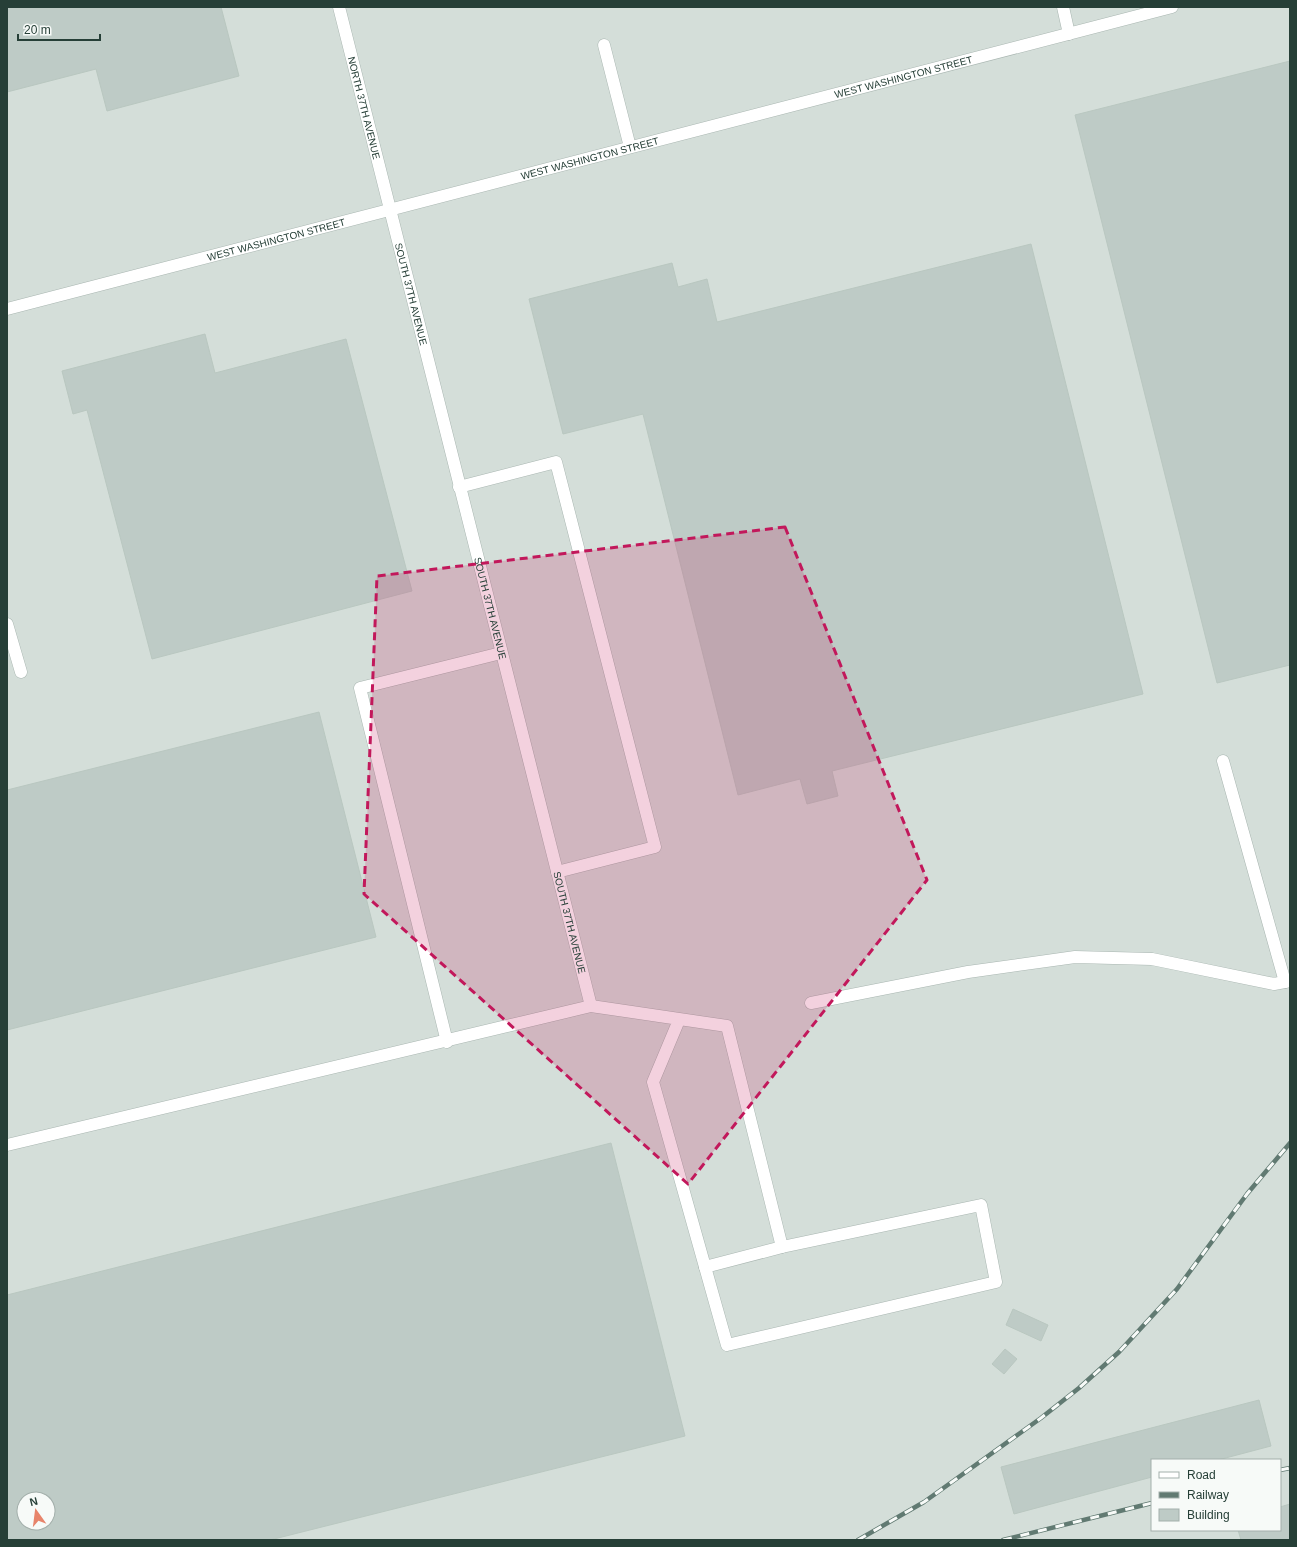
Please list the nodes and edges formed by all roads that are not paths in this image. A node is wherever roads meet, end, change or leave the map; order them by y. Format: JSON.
{"nodes":[{"id":1,"x":339,"y":7,"type":"edge"},
{"id":2,"x":1063,"y":7,"type":"edge"},
{"id":3,"x":1172,"y":7,"type":"edge"},
{"id":4,"x":1069,"y":34,"type":"junction"},
{"id":5,"x":604,"y":45,"type":"dead end"},
{"id":6,"x":630,"y":147,"type":"junction"},
{"id":7,"x":389,"y":210,"type":"junction"},
{"id":8,"x":7,"y":309,"type":"edge"},
{"id":9,"x":459,"y":487,"type":"junction"},
{"id":10,"x":7,"y":624,"type":"edge"},
{"id":11,"x":501,"y":653,"type":"junction"},
{"id":12,"x":21,"y":672,"type":"dead end"},
{"id":13,"x":1223,"y":761,"type":"dead end"},
{"id":14,"x":557,"y":872,"type":"junction"},
{"id":15,"x":1288,"y":982,"type":"edge"},
{"id":16,"x":811,"y":1003,"type":"dead end"},
{"id":17,"x":591,"y":1006,"type":"junction"},
{"id":18,"x":679,"y":1020,"type":"junction"},
{"id":19,"x":447,"y":1042,"type":"junction"},
{"id":20,"x":7,"y":1145,"type":"edge"},
{"id":21,"x":782,"y":1247,"type":"junction"},
{"id":22,"x":705,"y":1267,"type":"junction"}],
"edges":[{"from":1,"to":7,"type":"street","name":"NORTH 37TH AVENUE"},
{"from":2,"to":4,"type":"street"},
{"from":3,"to":4,"type":"street","name":"WEST WASHINGTON STREET"},
{"from":4,"to":6,"type":"street","name":"WEST WASHINGTON STREET"},
{"from":5,"to":6,"type":"street"},
{"from":6,"to":7,"type":"street","name":"WEST WASHINGTON STREET"},
{"from":7,"to":8,"type":"street","name":"WEST WASHINGTON STREET"},
{"from":7,"to":9,"type":"street","name":"SOUTH 37TH AVENUE"},
{"from":9,"to":11,"type":"street","name":"SOUTH 37TH AVENUE"},
{"from":9,"to":14,"type":"street"},
{"from":10,"to":12,"type":"street"},
{"from":11,"to":14,"type":"street","name":"SOUTH 37TH AVENUE"},
{"from":11,"to":19,"type":"street"},
{"from":13,"to":15,"type":"street"},
{"from":14,"to":17,"type":"street","name":"SOUTH 37TH AVENUE"},
{"from":15,"to":16,"type":"street"},
{"from":17,"to":18,"type":"street"},
{"from":17,"to":19,"type":"street"},
{"from":18,"to":21,"type":"street"},
{"from":18,"to":22,"type":"street"},
{"from":19,"to":20,"type":"street"},
{"from":21,"to":22,"type":"street"},
{"from":21,"to":22,"type":"street"}]}
